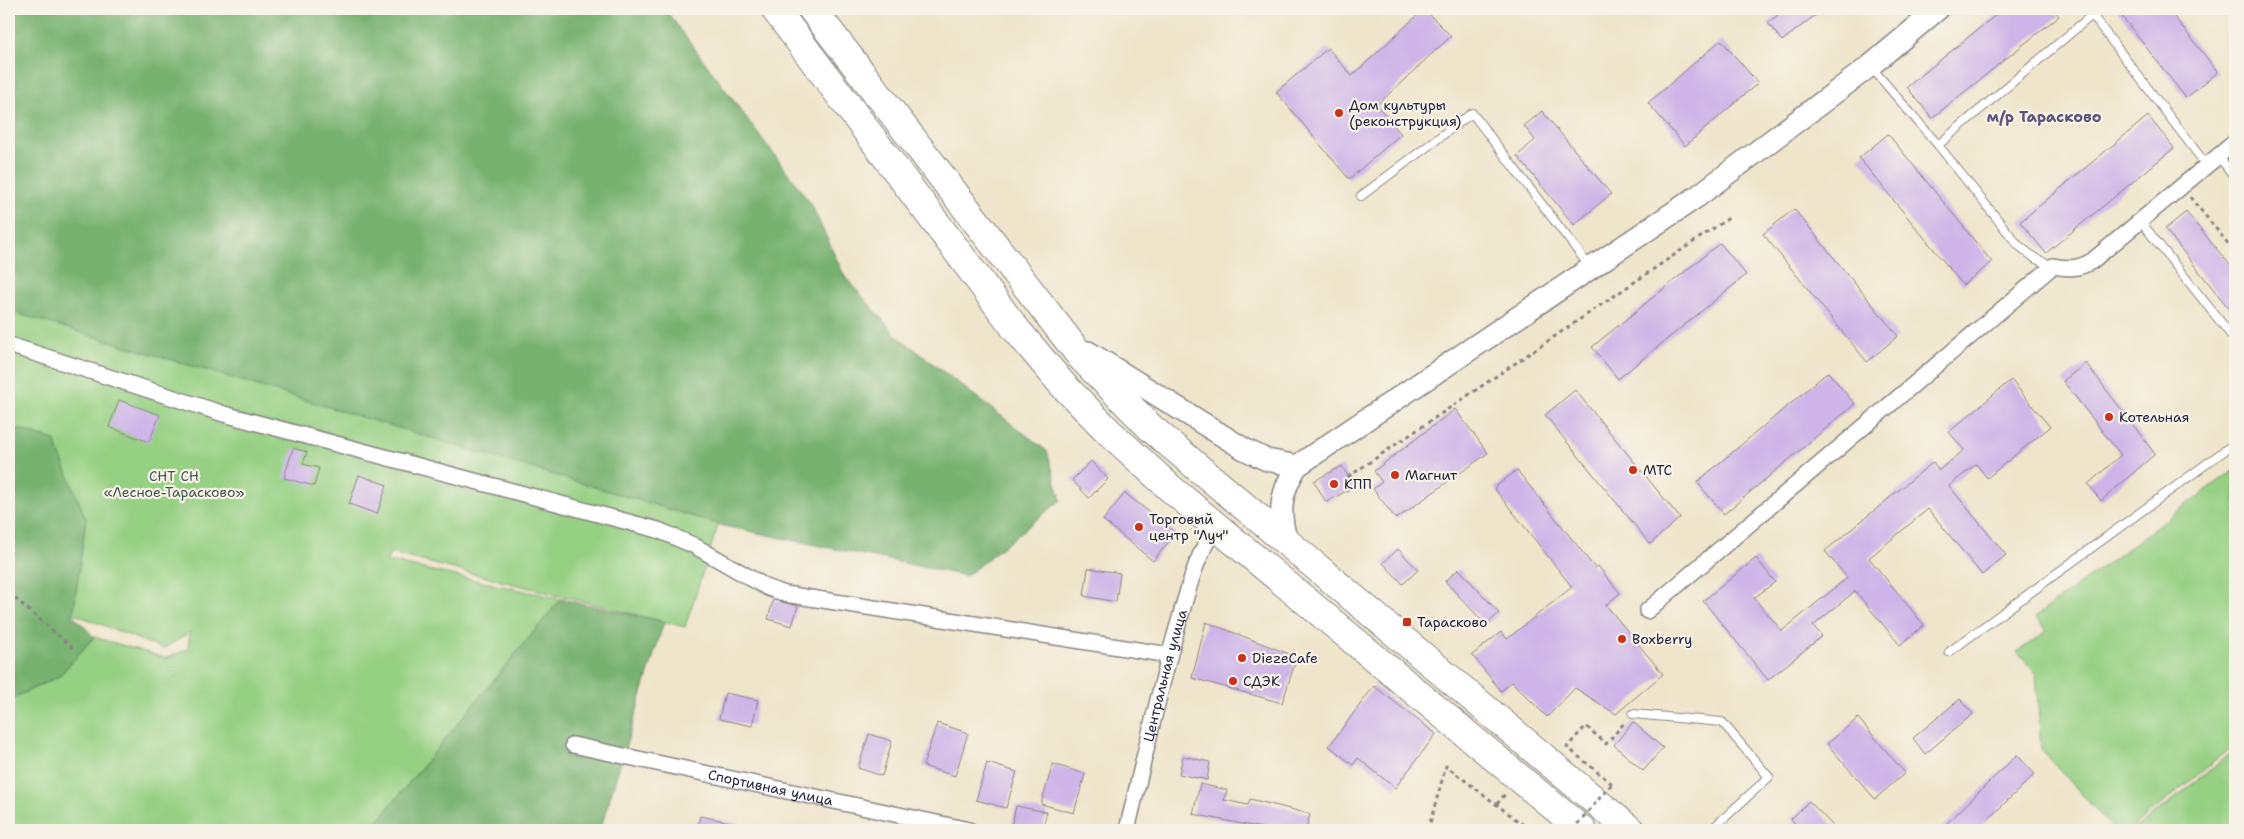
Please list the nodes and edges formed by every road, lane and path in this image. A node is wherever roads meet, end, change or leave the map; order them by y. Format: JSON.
{"nodes":[{"id":1,"x":775,"y":9,"type":"edge"},
{"id":2,"x":812,"y":9,"type":"edge"},
{"id":3,"x":1938,"y":9,"type":"edge"},
{"id":4,"x":2089,"y":12,"type":"edge"},
{"id":5,"x":1870,"y":66,"type":"junction"},
{"id":6,"x":2235,"y":142,"type":"edge"},
{"id":7,"x":1938,"y":145,"type":"junction"},
{"id":8,"x":2213,"y":161,"type":"junction"},
{"id":9,"x":2235,"y":177,"type":"edge"},
{"id":10,"x":2182,"y":187,"type":"junction"},
{"id":11,"x":1361,"y":196,"type":"dead end"},
{"id":12,"x":1730,"y":217,"type":"dead end"},
{"id":13,"x":2140,"y":222,"type":"junction"},
{"id":14,"x":2235,"y":252,"type":"edge"},
{"id":15,"x":2053,"y":266,"type":"junction"},
{"id":16,"x":1591,"y":268,"type":"junction"},
{"id":17,"x":1060,"y":331,"type":"junction"},
{"id":18,"x":2235,"y":340,"type":"edge"},
{"id":19,"x":9,"y":345,"type":"edge"},
{"id":20,"x":2235,"y":443,"type":"edge"},
{"id":21,"x":1297,"y":466,"type":"junction"},
{"id":22,"x":1348,"y":477,"type":"dead end"},
{"id":23,"x":1216,"y":526,"type":"junction"},
{"id":24,"x":1287,"y":542,"type":"junction"},
{"id":25,"x":9,"y":593,"type":"edge"},
{"id":26,"x":1647,"y":611,"type":"dead end"},
{"id":27,"x":75,"y":650,"type":"dead end"},
{"id":28,"x":1948,"y":652,"type":"dead end"},
{"id":29,"x":1169,"y":655,"type":"junction"},
{"id":30,"x":1633,"y":714,"type":"joint"},
{"id":31,"x":573,"y":745,"type":"dead end"},
{"id":32,"x":969,"y":830,"type":"edge"},
{"id":33,"x":1127,"y":830,"type":"edge"},
{"id":34,"x":1428,"y":830,"type":"edge"},
{"id":35,"x":1530,"y":830,"type":"edge"},
{"id":36,"x":1572,"y":830,"type":"edge"},
{"id":37,"x":1582,"y":830,"type":"edge"},
{"id":38,"x":1630,"y":830,"type":"edge"},
{"id":39,"x":1710,"y":830,"type":"edge"}],
"edges":[{"from":1,"to":23,"type":"highway"},
{"from":2,"to":17,"type":"highway"},
{"from":3,"to":5,"type":"street"},
{"from":4,"to":7,"type":"lane"},
{"from":4,"to":8,"type":"lane"},
{"from":5,"to":7,"type":"lane"},
{"from":5,"to":16,"type":"street"},
{"from":6,"to":8,"type":"street"},
{"from":7,"to":15,"type":"lane"},
{"from":8,"to":9,"type":"lane"},
{"from":8,"to":10,"type":"street"},
{"from":10,"to":13,"type":"street"},
{"from":10,"to":14,"type":"path"},
{"from":11,"to":16,"type":"lane"},
{"from":12,"to":22,"type":"path"},
{"from":13,"to":15,"type":"street"},
{"from":13,"to":18,"type":"lane"},
{"from":15,"to":26,"type":"street"},
{"from":16,"to":21,"type":"street"},
{"from":17,"to":21,"type":"street"},
{"from":17,"to":24,"type":"highway"},
{"from":19,"to":29,"type":"street"},
{"from":20,"to":28,"type":"lane"},
{"from":21,"to":24,"type":"street"},
{"from":23,"to":29,"type":"street","name":"Центральная улица"},
{"from":23,"to":37,"type":"highway"},
{"from":24,"to":38,"type":"highway"},
{"from":25,"to":27,"type":"path"},
{"from":29,"to":33,"type":"street","name":"Центральная улица"},
{"from":30,"to":36,"type":"path","bridge":true},
{"from":30,"to":39,"type":"lane"},
{"from":31,"to":32,"type":"street","name":"Спортивная улица"},
{"from":34,"to":35,"type":"path"}]}
